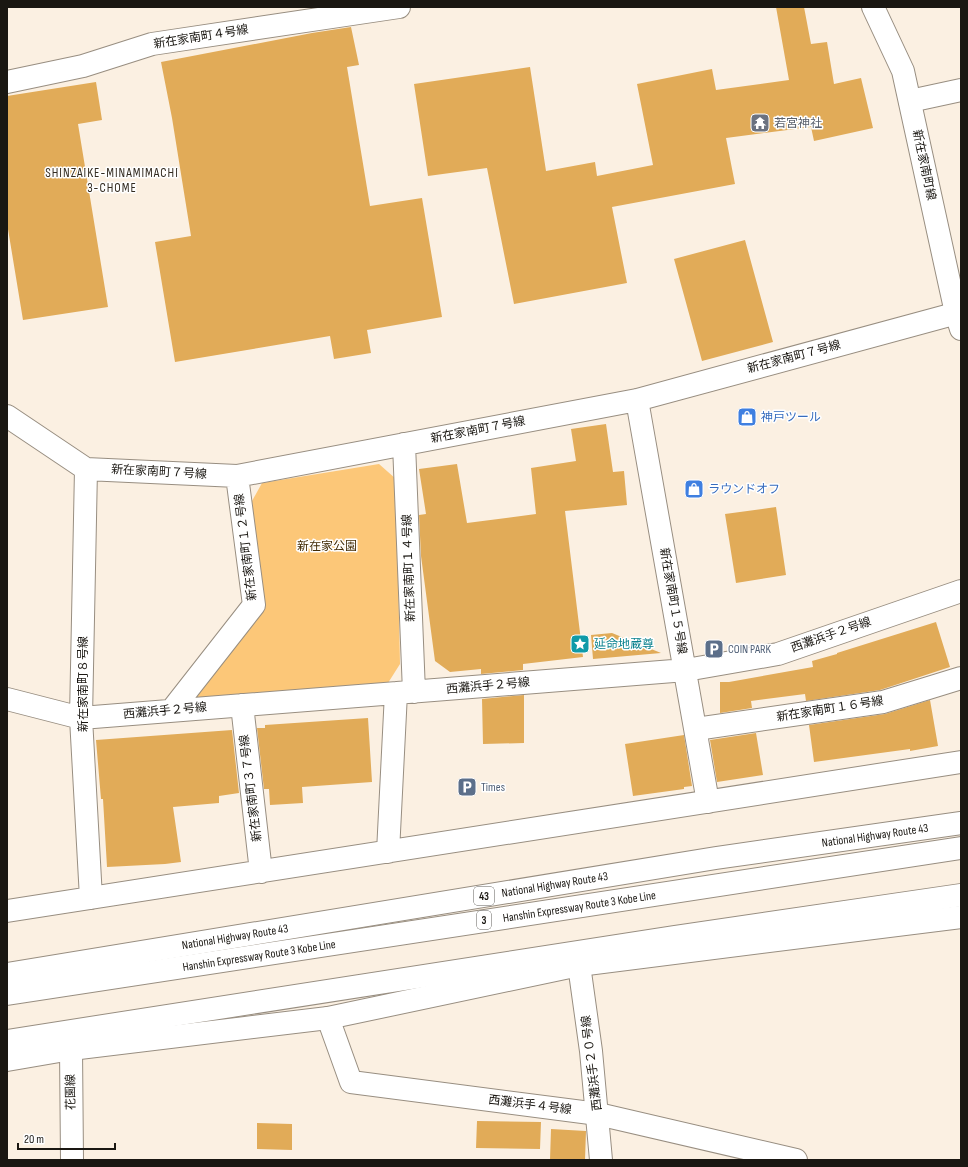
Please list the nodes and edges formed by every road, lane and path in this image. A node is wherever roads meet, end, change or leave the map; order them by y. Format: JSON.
{"nodes":[{"id":1,"x":399,"y":7,"type":"edge"},
{"id":2,"x":873,"y":7,"type":"edge"},
{"id":3,"x":7,"y":82,"type":"edge"},
{"id":4,"x":961,"y":90,"type":"edge"},
{"id":5,"x":910,"y":101,"type":"junction"},
{"id":6,"x":959,"y":318,"type":"edge"},
{"id":7,"x":637,"y":400,"type":"junction"},
{"id":8,"x":7,"y":416,"type":"edge"},
{"id":9,"x":404,"y":444,"type":"junction"},
{"id":10,"x":86,"y":469,"type":"junction"},
{"id":11,"x":237,"y":476,"type":"junction"},
{"id":12,"x":961,"y":591,"type":"edge"},
{"id":13,"x":686,"y":670,"type":"junction"},
{"id":14,"x":961,"y":678,"type":"edge"},
{"id":15,"x":405,"y":692,"type":"junction"},
{"id":16,"x":7,"y":699,"type":"edge"},
{"id":17,"x":242,"y":705,"type":"junction"},
{"id":18,"x":171,"y":710,"type":"junction"},
{"id":19,"x":81,"y":718,"type":"junction"},
{"id":20,"x":696,"y":729,"type":"junction"},
{"id":21,"x":961,"y":762,"type":"edge"},
{"id":22,"x":708,"y":802,"type":"junction"},
{"id":23,"x":961,"y":822,"type":"edge"},
{"id":24,"x":961,"y":848,"type":"edge"},
{"id":25,"x":388,"y":852,"type":"junction"},
{"id":26,"x":261,"y":872,"type":"junction"},
{"id":27,"x":961,"y":895,"type":"edge"},
{"id":28,"x":91,"y":898,"type":"junction"},
{"id":29,"x":7,"y":911,"type":"edge"},
{"id":30,"x":961,"y":917,"type":"edge"},
{"id":31,"x":579,"y":965,"type":"junction"},
{"id":32,"x":7,"y":974,"type":"edge"},
{"id":33,"x":7,"y":994,"type":"edge"},
{"id":34,"x":328,"y":1018,"type":"junction"},
{"id":35,"x":7,"y":1041,"type":"edge"},
{"id":36,"x":71,"y":1049,"type":"junction"},
{"id":37,"x":7,"y":1060,"type":"edge"},
{"id":38,"x":598,"y":1114,"type":"junction"},
{"id":39,"x":72,"y":1160,"type":"edge"},
{"id":40,"x":601,"y":1160,"type":"edge"},
{"id":41,"x":796,"y":1160,"type":"edge"}],
"edges":[{"from":1,"to":3,"type":"main road","name":"新在家南町４号線"},
{"from":2,"to":5,"type":"main road","name":"新在家南町線"},
{"from":4,"to":5,"type":"main road"},
{"from":5,"to":6,"type":"main road","name":"新在家南町線"},
{"from":6,"to":7,"type":"main road","name":"新在家南町７号線"},
{"from":7,"to":9,"type":"main road","name":"新在家南町７号線"},
{"from":7,"to":13,"type":"main road","name":"新在家南町１５号線"},
{"from":8,"to":10,"type":"main road"},
{"from":9,"to":11,"type":"main road","name":"新在家南町７号線"},
{"from":9,"to":15,"type":"main road","name":"新在家南町１４号線"},
{"from":10,"to":11,"type":"main road","name":"新在家南町７号線"},
{"from":10,"to":19,"type":"main road","name":"新在家南町８号線"},
{"from":11,"to":18,"type":"main road","name":"新在家南町１２号線"},
{"from":12,"to":13,"type":"main road","name":"西灘浜手２号線"},
{"from":13,"to":15,"type":"main road","name":"西灘浜手２号線"},
{"from":13,"to":20,"type":"main road","name":"新在家南町１５号線"},
{"from":14,"to":20,"type":"main road","name":"新在家南町１６号線"},
{"from":15,"to":17,"type":"main road","name":"西灘浜手２号線"},
{"from":15,"to":25,"type":"main road","name":"新在家南町１４号線"},
{"from":16,"to":19,"type":"main road","name":"西灘浜手２号線"},
{"from":17,"to":18,"type":"main road","name":"西灘浜手２号線"},
{"from":17,"to":26,"type":"main road","name":"新在家南町３７号線"},
{"from":18,"to":19,"type":"main road","name":"西灘浜手２号線"},
{"from":19,"to":28,"type":"main road","name":"新在家南町８号線"},
{"from":20,"to":22,"type":"main road","name":"新在家南町１５号線"},
{"from":21,"to":22,"type":"main road"},
{"from":22,"to":25,"type":"main road"},
{"from":23,"to":32,"type":"main road","name":"National Highway Route 43","number":"43"},
{"from":24,"to":33,"type":"main road","name":"Hanshin Expressway Route 3 Kobe Line","number":"3"},
{"from":25,"to":26,"type":"main road"},
{"from":26,"to":28,"type":"main road"},
{"from":27,"to":35,"type":"main road"},
{"from":28,"to":29,"type":"main road"},
{"from":30,"to":31,"type":"main road"},
{"from":31,"to":34,"type":"main road"},
{"from":31,"to":38,"type":"main road","name":"西灘浜手２０号線"},
{"from":34,"to":36,"type":"main road"},
{"from":34,"to":38,"type":"main road","name":"西灘浜手４号線"},
{"from":36,"to":37,"type":"main road"},
{"from":36,"to":39,"type":"main road","name":"花園線"},
{"from":38,"to":40,"type":"main road","name":"西灘浜手２０号線"},
{"from":38,"to":41,"type":"main road","name":"西灘浜手４号線"}]}
